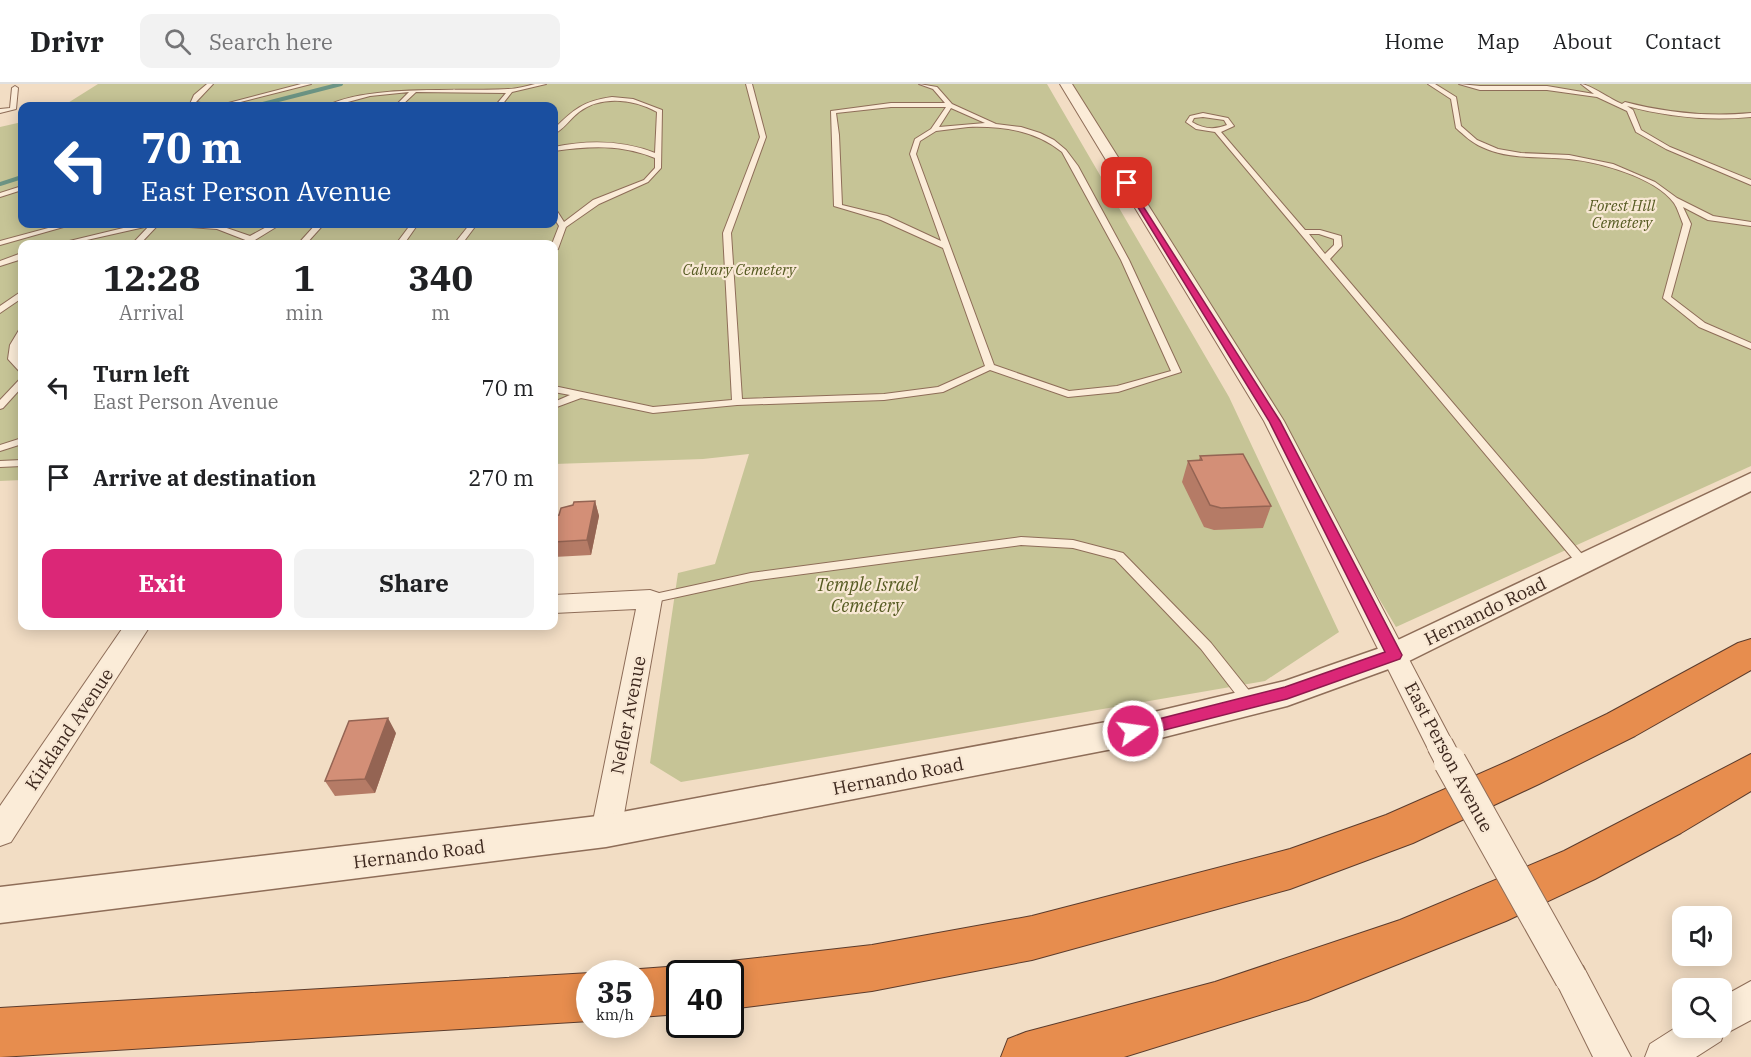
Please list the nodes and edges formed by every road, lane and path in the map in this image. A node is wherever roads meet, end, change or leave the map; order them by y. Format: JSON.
{"nodes":[{"id":1,"x":210,"y":84,"type":"edge"},
{"id":2,"x":308,"y":84,"type":"edge"},
{"id":3,"x":543,"y":84,"type":"edge"},
{"id":4,"x":749,"y":84,"type":"edge"},
{"id":5,"x":922,"y":84,"type":"edge"},
{"id":6,"x":1066,"y":84,"type":"edge"},
{"id":7,"x":1431,"y":84,"type":"edge"},
{"id":8,"x":1462,"y":84,"type":"edge"},
{"id":9,"x":1584,"y":84,"type":"edge"},
{"id":10,"x":15,"y":88,"type":"dead end"},
{"id":11,"x":1480,"y":88,"type":"junction"},
{"id":12,"x":414,"y":91,"type":"junction"},
{"id":13,"x":510,"y":91,"type":"junction"},
{"id":14,"x":1600,"y":96,"type":"junction"},
{"id":15,"x":1454,"y":98,"type":"junction"},
{"id":16,"x":193,"y":102,"type":"edge"},
{"id":17,"x":236,"y":102,"type":"edge"},
{"id":18,"x":338,"y":102,"type":"edge"},
{"id":19,"x":402,"y":102,"type":"edge"},
{"id":20,"x":501,"y":102,"type":"edge"},
{"id":21,"x":1618,"y":102,"type":"junction"},
{"id":22,"x":950,"y":105,"type":"junction"},
{"id":23,"x":0,"y":111,"type":"edge"},
{"id":24,"x":1751,"y":115,"type":"edge"},
{"id":25,"x":994,"y":125,"type":"junction"},
{"id":26,"x":558,"y":128,"type":"edge"},
{"id":27,"x":934,"y":129,"type":"junction"},
{"id":28,"x":1216,"y":130,"type":"junction"},
{"id":29,"x":558,"y":147,"type":"edge"},
{"id":30,"x":658,"y":157,"type":"junction"},
{"id":31,"x":1751,"y":183,"type":"edge"},
{"id":32,"x":18,"y":189,"type":"edge"},
{"id":33,"x":0,"y":195,"type":"edge"},
{"id":34,"x":1675,"y":200,"type":"junction"},
{"id":35,"x":1711,"y":218,"type":"junction"},
{"id":36,"x":558,"y":219,"type":"edge"},
{"id":37,"x":1687,"y":224,"type":"junction"},
{"id":38,"x":1751,"y":224,"type":"edge"},
{"id":39,"x":563,"y":226,"type":"junction"},
{"id":40,"x":55,"y":228,"type":"edge"},
{"id":41,"x":131,"y":228,"type":"edge"},
{"id":42,"x":151,"y":228,"type":"edge"},
{"id":43,"x":220,"y":228,"type":"edge"},
{"id":44,"x":272,"y":228,"type":"edge"},
{"id":45,"x":316,"y":228,"type":"edge"},
{"id":46,"x":1302,"y":232,"type":"junction"},
{"id":47,"x":78,"y":240,"type":"edge"},
{"id":48,"x":140,"y":240,"type":"edge"},
{"id":49,"x":248,"y":240,"type":"edge"},
{"id":50,"x":256,"y":240,"type":"edge"},
{"id":51,"x":306,"y":240,"type":"edge"},
{"id":52,"x":558,"y":240,"type":"edge"},
{"id":53,"x":0,"y":243,"type":"edge"},
{"id":54,"x":946,"y":248,"type":"junction"},
{"id":55,"x":18,"y":257,"type":"edge"},
{"id":56,"x":1325,"y":259,"type":"junction"},
{"id":57,"x":0,"y":264,"type":"edge"},
{"id":58,"x":18,"y":298,"type":"edge"},
{"id":59,"x":0,"y":310,"type":"edge"},
{"id":60,"x":18,"y":339,"type":"edge"},
{"id":61,"x":1751,"y":346,"type":"edge"},
{"id":62,"x":18,"y":365,"type":"edge"},
{"id":63,"x":990,"y":367,"type":"junction"},
{"id":64,"x":18,"y":386,"type":"edge"},
{"id":65,"x":558,"y":390,"type":"edge"},
{"id":66,"x":577,"y":396,"type":"junction"},
{"id":67,"x":18,"y":397,"type":"edge"},
{"id":68,"x":737,"y":402,"type":"junction"},
{"id":69,"x":1,"y":403,"type":"edge"},
{"id":70,"x":558,"y":403,"type":"edge"},
{"id":71,"x":18,"y":442,"type":"edge"},
{"id":72,"x":0,"y":448,"type":"edge"},
{"id":73,"x":18,"y":463,"type":"edge"},
{"id":74,"x":0,"y":464,"type":"edge"},
{"id":75,"x":1751,"y":481,"type":"edge"},
{"id":76,"x":1583,"y":563,"type":"junction"},
{"id":77,"x":651,"y":599,"type":"junction"},
{"id":78,"x":558,"y":604,"type":"edge"},
{"id":79,"x":134,"y":630,"type":"edge"},
{"id":80,"x":1751,"y":653,"type":"edge"},
{"id":81,"x":1394,"y":655,"type":"junction"},
{"id":82,"x":1250,"y":702,"type":"junction"},
{"id":83,"x":1751,"y":771,"type":"edge"},
{"id":84,"x":606,"y":831,"type":"junction"},
{"id":85,"x":0,"y":832,"type":"edge"},
{"id":86,"x":0,"y":905,"type":"edge"},
{"id":87,"x":744,"y":983,"type":"edge"},
{"id":88,"x":576,"y":998,"type":"edge"},
{"id":89,"x":1751,"y":999,"type":"edge"},
{"id":90,"x":1732,"y":1011,"type":"edge"},
{"id":91,"x":0,"y":1033,"type":"edge"},
{"id":92,"x":1692,"y":1038,"type":"edge"},
{"id":93,"x":1026,"y":1057,"type":"edge"},
{"id":94,"x":1613,"y":1057,"type":"edge"},
{"id":95,"x":1663,"y":1057,"type":"edge"}],
"edges":[{"from":1,"to":16,"type":"lane"},
{"from":2,"to":17,"type":"lane"},
{"from":3,"to":13,"type":"lane"},
{"from":4,"to":68,"type":"lane"},
{"from":5,"to":22,"type":"lane"},
{"from":6,"to":81,"type":"street","name":"East Person Avenue"},
{"from":7,"to":15,"type":"lane"},
{"from":8,"to":11,"type":"lane"},
{"from":9,"to":14,"type":"lane"},
{"from":10,"to":23,"type":"lane"},
{"from":11,"to":14,"type":"lane"},
{"from":11,"to":15,"type":"lane"},
{"from":12,"to":13,"type":"lane"},
{"from":12,"to":18,"type":"lane"},
{"from":12,"to":19,"type":"lane"},
{"from":13,"to":20,"type":"lane"},
{"from":14,"to":21,"type":"lane"},
{"from":15,"to":34,"type":"lane"},
{"from":21,"to":24,"type":"lane"},
{"from":21,"to":31,"type":"lane"},
{"from":22,"to":25,"type":"lane"},
{"from":22,"to":27,"type":"lane"},
{"from":22,"to":54,"type":"lane"},
{"from":25,"to":27,"type":"lane"},
{"from":25,"to":63,"type":"lane"},
{"from":26,"to":30,"type":"lane"},
{"from":27,"to":54,"type":"lane"},
{"from":28,"to":28,"type":"lane"},
{"from":28,"to":46,"type":"lane"},
{"from":29,"to":30,"type":"lane"},
{"from":30,"to":39,"type":"lane"},
{"from":32,"to":33,"type":"lane"},
{"from":34,"to":35,"type":"lane"},
{"from":34,"to":37,"type":"lane"},
{"from":35,"to":37,"type":"lane"},
{"from":35,"to":38,"type":"lane"},
{"from":36,"to":39,"type":"lane"},
{"from":37,"to":61,"type":"lane"},
{"from":39,"to":52,"type":"lane"},
{"from":40,"to":53,"type":"lane"},
{"from":41,"to":47,"type":"lane"},
{"from":42,"to":48,"type":"lane"},
{"from":43,"to":49,"type":"lane"},
{"from":44,"to":50,"type":"lane"},
{"from":45,"to":51,"type":"lane"},
{"from":46,"to":56,"type":"lane"},
{"from":46,"to":56,"type":"lane"},
{"from":54,"to":63,"type":"lane"},
{"from":55,"to":57,"type":"lane"},
{"from":56,"to":76,"type":"lane"},
{"from":58,"to":59,"type":"lane"},
{"from":60,"to":62,"type":"lane"},
{"from":63,"to":68,"type":"lane"},
{"from":64,"to":69,"type":"lane"},
{"from":65,"to":66,"type":"lane"},
{"from":66,"to":68,"type":"lane"},
{"from":66,"to":70,"type":"lane"},
{"from":67,"to":69,"type":"lane"},
{"from":71,"to":72,"type":"lane"},
{"from":73,"to":74,"type":"lane"},
{"from":75,"to":76,"type":"street","name":"Hernando Road"},
{"from":76,"to":81,"type":"street","name":"Hernando Road"},
{"from":77,"to":78,"type":"street"},
{"from":77,"to":82,"type":"lane"},
{"from":77,"to":84,"type":"street","name":"Nefler Avenue"},
{"from":79,"to":85,"type":"street","name":"Kirkland Avenue"},
{"from":80,"to":87,"type":"highway"},
{"from":81,"to":82,"type":"street","name":"Hernando Road"},
{"from":81,"to":94,"type":"street","name":"East Person Avenue","bridge":true},
{"from":82,"to":84,"type":"street","name":"Hernando Road"},
{"from":83,"to":93,"type":"highway"},
{"from":84,"to":86,"type":"street","name":"Hernando Road"},
{"from":88,"to":91,"type":"highway"},
{"from":89,"to":90,"type":"street"},
{"from":92,"to":95,"type":"street"}]}
